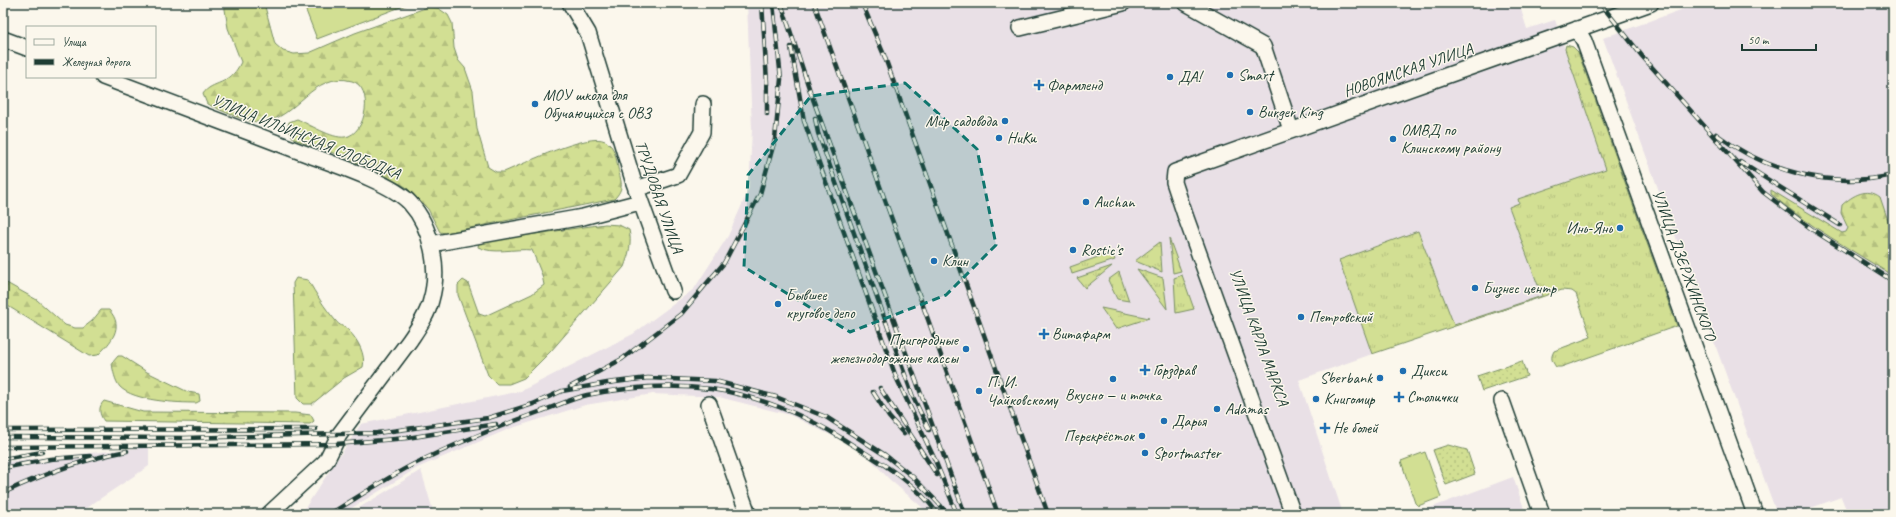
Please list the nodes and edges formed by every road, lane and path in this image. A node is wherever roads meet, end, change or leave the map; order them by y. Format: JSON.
{"nodes":[{"id":1,"x":570,"y":3,"type":"edge"},
{"id":2,"x":1123,"y":3,"type":"edge"},
{"id":3,"x":1186,"y":3,"type":"edge"},
{"id":4,"x":1651,"y":3,"type":"edge"},
{"id":5,"x":1020,"y":28,"type":"dead end"},
{"id":6,"x":1578,"y":29,"type":"junction"},
{"id":7,"x":3,"y":39,"type":"edge"},
{"id":8,"x":26,"y":48,"type":"edge"},
{"id":9,"x":106,"y":78,"type":"edge"},
{"id":10,"x":703,"y":104,"type":"dead end"},
{"id":11,"x":1291,"y":130,"type":"junction"},
{"id":12,"x":1175,"y":173,"type":"junction"},
{"id":13,"x":638,"y":195,"type":"junction"},
{"id":14,"x":431,"y":244,"type":"junction"},
{"id":15,"x":673,"y":291,"type":"dead end"},
{"id":16,"x":1502,"y":401,"type":"dead end"},
{"id":17,"x":709,"y":404,"type":"dead end"},
{"id":18,"x":269,"y":514,"type":"edge"},
{"id":19,"x":748,"y":514,"type":"edge"},
{"id":20,"x":1293,"y":514,"type":"edge"},
{"id":21,"x":1303,"y":514,"type":"edge"},
{"id":22,"x":1542,"y":514,"type":"edge"},
{"id":23,"x":1755,"y":514,"type":"edge"}],
"edges":[{"from":1,"to":13,"type":"street","name":"ТРУДОВАЯ УЛИЦА"},
{"from":2,"to":5,"type":"street"},
{"from":3,"to":11,"type":"street"},
{"from":4,"to":6,"type":"street","name":"НОВОЯМСКАЯ УЛИЦА"},
{"from":6,"to":11,"type":"street","name":"НОВОЯМСКАЯ УЛИЦА"},
{"from":6,"to":23,"type":"street","name":"УЛИЦА ДЗЕРЖИНСКОГО"},
{"from":7,"to":8,"type":"street"},
{"from":9,"to":14,"type":"street","name":"УЛИЦА ИЛЬИНСКАЯ СЛОБОДКА"},
{"from":10,"to":13,"type":"street"},
{"from":11,"to":12,"type":"street","name":"НОВОЯМСКАЯ УЛИЦА"},
{"from":12,"to":20,"type":"street","name":"УЛИЦА КАРЛА МАРКСА"},
{"from":12,"to":21,"type":"street","name":"УЛИЦА КАРЛА МАРКСА"},
{"from":13,"to":14,"type":"street"},
{"from":13,"to":15,"type":"street","name":"ТРУДОВАЯ УЛИЦА"},
{"from":14,"to":18,"type":"street","name":"УЛИЦА ИЛЬИНСКАЯ СЛОБОДКА"},
{"from":16,"to":22,"type":"street"},
{"from":17,"to":19,"type":"street"}]}
